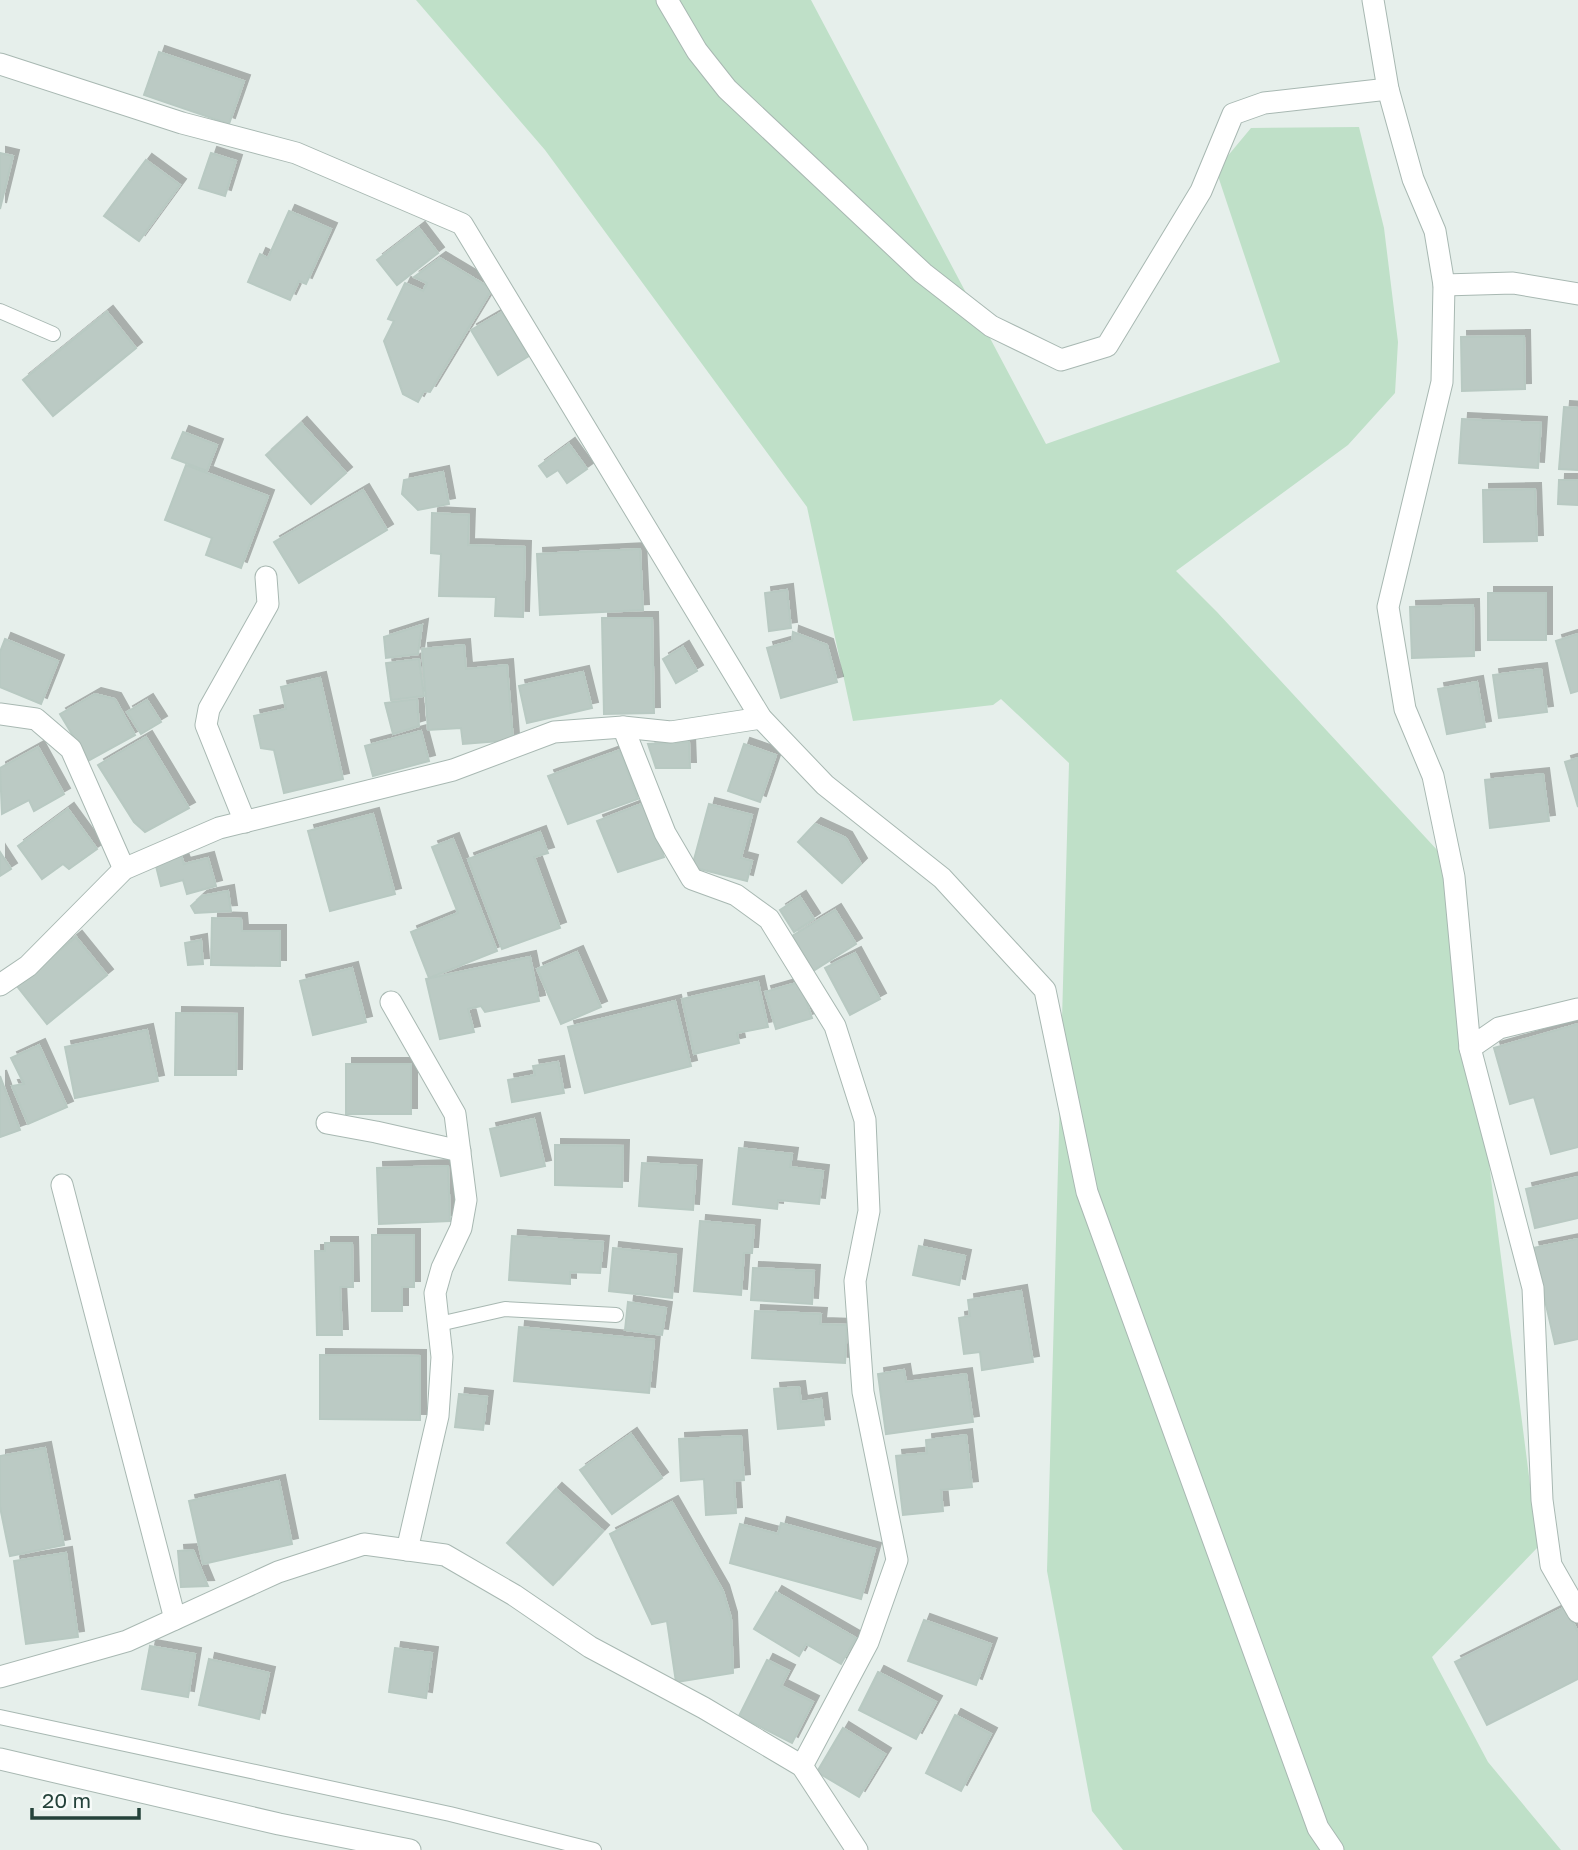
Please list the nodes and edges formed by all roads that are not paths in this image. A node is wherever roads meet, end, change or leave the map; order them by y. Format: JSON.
{"nodes":[{"id":1,"x":667,"y":0,"type":"edge"},
{"id":2,"x":1373,"y":0,"type":"edge"},
{"id":3,"x":0,"y":64,"type":"edge"},
{"id":4,"x":1388,"y":89,"type":"junction"},
{"id":5,"x":1444,"y":285,"type":"junction"},
{"id":6,"x":1578,"y":294,"type":"edge"},
{"id":7,"x":0,"y":311,"type":"edge"},
{"id":8,"x":53,"y":334,"type":"dead end"},
{"id":9,"x":266,"y":577,"type":"dead end"},
{"id":10,"x":0,"y":714,"type":"edge"},
{"id":11,"x":761,"y":718,"type":"junction"},
{"id":12,"x":623,"y":727,"type":"junction"},
{"id":13,"x":245,"y":822,"type":"junction"},
{"id":14,"x":124,"y":869,"type":"junction"},
{"id":15,"x":0,"y":985,"type":"edge"},
{"id":16,"x":391,"y":1002,"type":"dead end"},
{"id":17,"x":1578,"y":1009,"type":"edge"},
{"id":18,"x":1470,"y":1048,"type":"junction"},
{"id":19,"x":327,"y":1123,"type":"dead end"},
{"id":20,"x":460,"y":1152,"type":"junction"},
{"id":21,"x":62,"y":1185,"type":"dead end"},
{"id":22,"x":616,"y":1315,"type":"dead end"},
{"id":23,"x":439,"y":1324,"type":"junction"},
{"id":24,"x":407,"y":1550,"type":"junction"},
{"id":25,"x":1578,"y":1612,"type":"edge"},
{"id":26,"x":174,"y":1619,"type":"junction"},
{"id":27,"x":0,"y":1677,"type":"edge"},
{"id":28,"x":0,"y":1717,"type":"edge"},
{"id":29,"x":0,"y":1759,"type":"edge"},
{"id":30,"x":802,"y":1766,"type":"junction"},
{"id":31,"x":410,"y":1850,"type":"edge"},
{"id":32,"x":594,"y":1850,"type":"edge"},
{"id":33,"x":857,"y":1850,"type":"edge"},
{"id":34,"x":1333,"y":1850,"type":"edge"}],
"edges":[{"from":1,"to":4,"type":"street"},
{"from":2,"to":4,"type":"street"},
{"from":3,"to":11,"type":"street"},
{"from":4,"to":5,"type":"street"},
{"from":5,"to":6,"type":"street"},
{"from":5,"to":18,"type":"street"},
{"from":7,"to":8,"type":"lane"},
{"from":9,"to":13,"type":"street"},
{"from":10,"to":14,"type":"street"},
{"from":11,"to":12,"type":"street"},
{"from":11,"to":34,"type":"street"},
{"from":12,"to":13,"type":"street"},
{"from":12,"to":30,"type":"street"},
{"from":13,"to":14,"type":"street"},
{"from":14,"to":15,"type":"street"},
{"from":16,"to":20,"type":"street"},
{"from":17,"to":18,"type":"street"},
{"from":18,"to":25,"type":"street"},
{"from":19,"to":20,"type":"street"},
{"from":20,"to":23,"type":"street"},
{"from":21,"to":26,"type":"street"},
{"from":22,"to":23,"type":"lane"},
{"from":23,"to":24,"type":"street"},
{"from":24,"to":26,"type":"street"},
{"from":24,"to":30,"type":"street"},
{"from":26,"to":27,"type":"street"},
{"from":28,"to":32,"type":"lane"},
{"from":29,"to":31,"type":"street"},
{"from":30,"to":33,"type":"street"}]}
